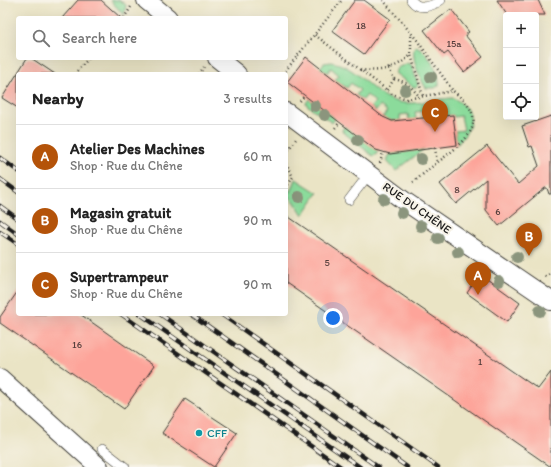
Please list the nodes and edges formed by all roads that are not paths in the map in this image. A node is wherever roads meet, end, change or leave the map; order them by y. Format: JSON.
{"nodes":[{"id":1,"x":411,"y":0,"type":"edge"},
{"id":2,"x":441,"y":0,"type":"edge"},
{"id":3,"x":139,"y":3,"type":"edge"},
{"id":4,"x":164,"y":16,"type":"edge"},
{"id":5,"x":220,"y":60,"type":"edge"},
{"id":6,"x":234,"y":72,"type":"edge"},
{"id":7,"x":288,"y":113,"type":"edge"},
{"id":8,"x":369,"y":174,"type":"junction"},
{"id":9,"x":349,"y":200,"type":"dead end"},
{"id":10,"x":551,"y":301,"type":"edge"},
{"id":11,"x":0,"y":378,"type":"edge"},
{"id":12,"x":102,"y":449,"type":"dead end"},
{"id":13,"x":99,"y":467,"type":"edge"},
{"id":14,"x":125,"y":467,"type":"edge"}],
"edges":[{"from":1,"to":2,"type":"lane"},
{"from":3,"to":4,"type":"street"},
{"from":5,"to":6,"type":"street"},
{"from":7,"to":8,"type":"street","name":"RUE DU CHÊNE"},
{"from":8,"to":9,"type":"lane"},
{"from":8,"to":10,"type":"street","name":"RUE DU CHÊNE"},
{"from":11,"to":13,"type":"street"},
{"from":12,"to":14,"type":"lane"}]}
